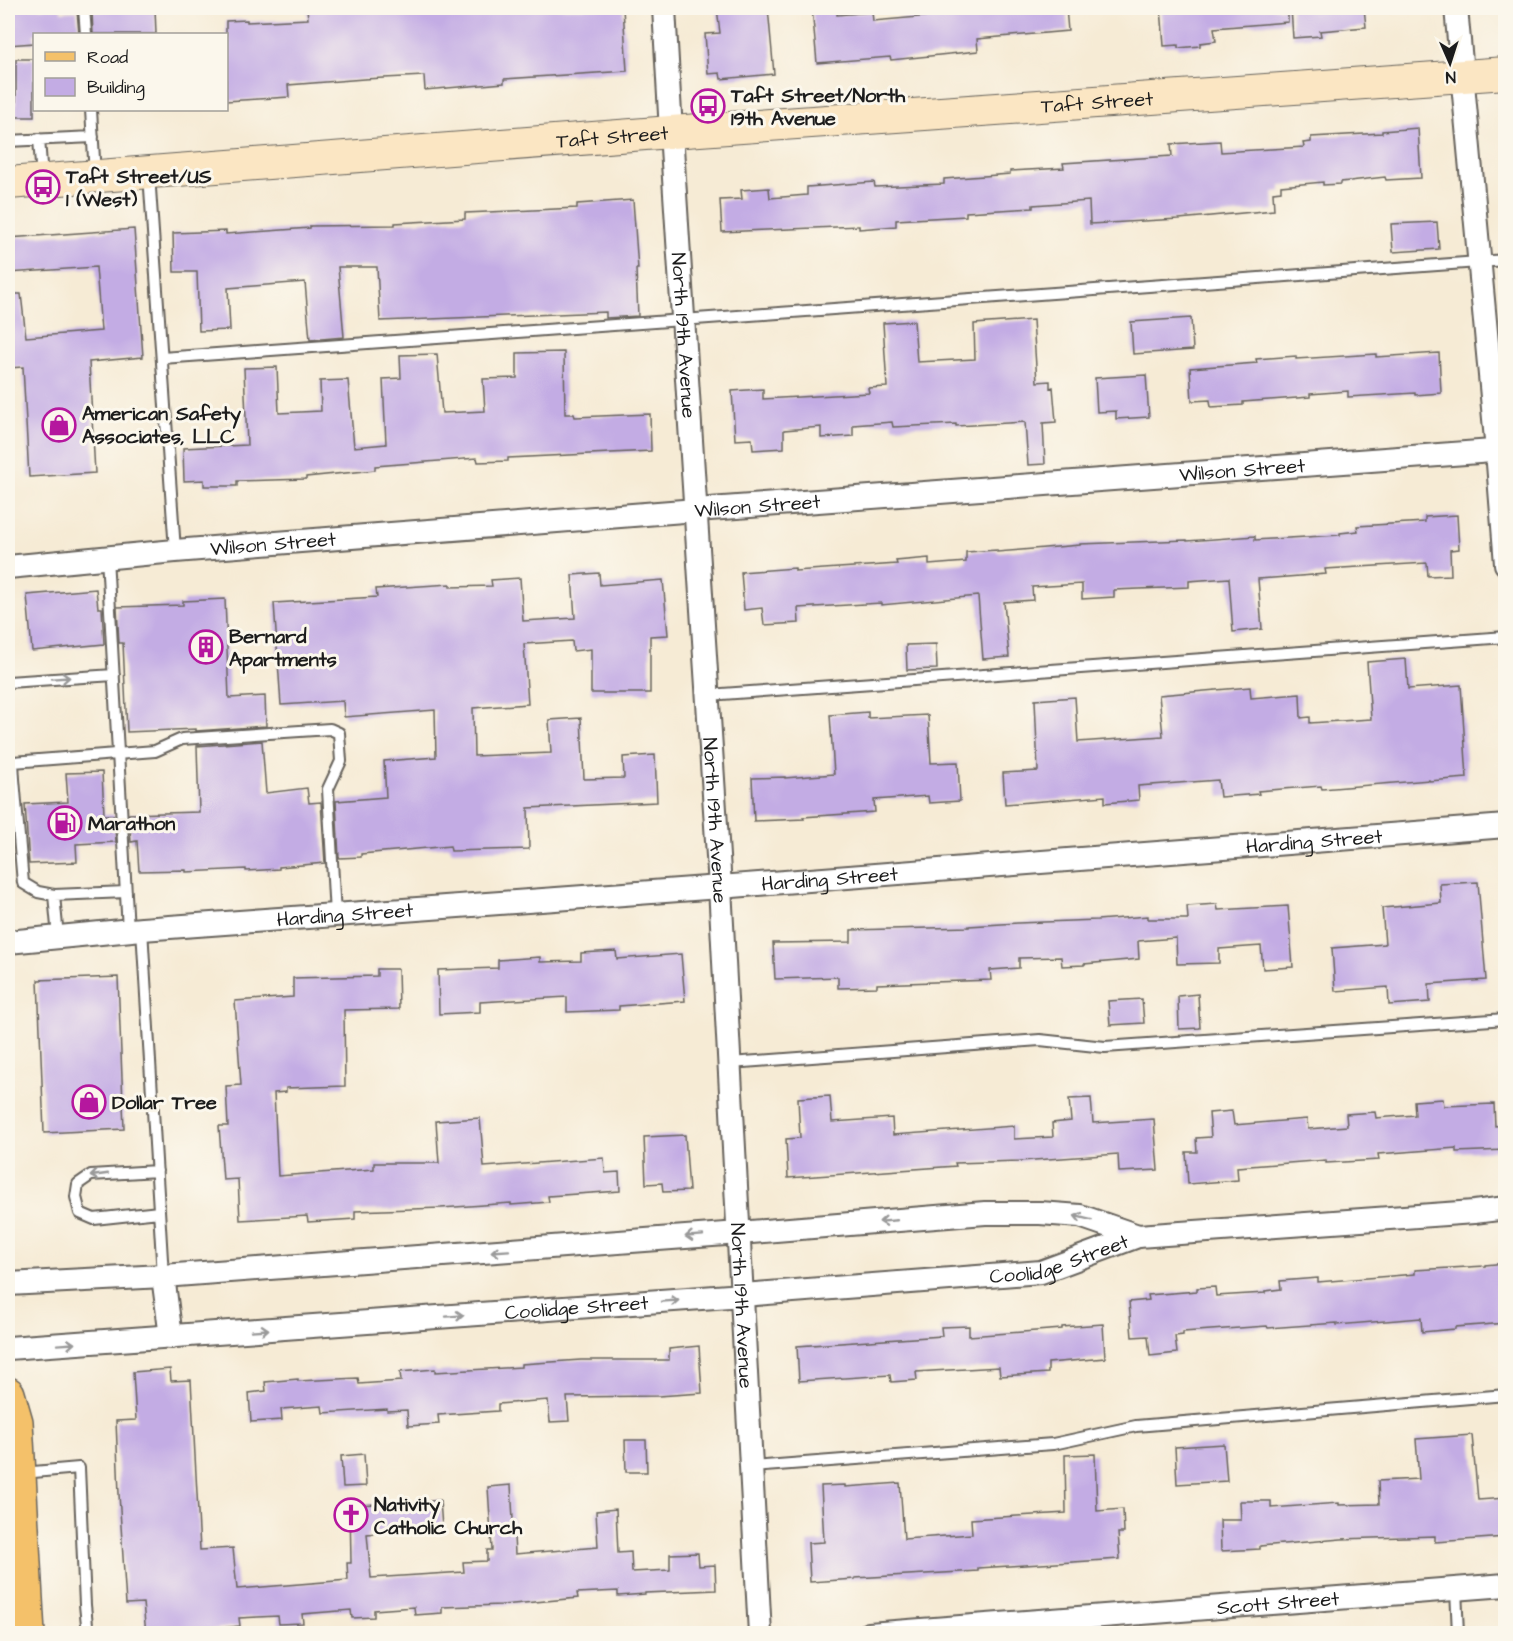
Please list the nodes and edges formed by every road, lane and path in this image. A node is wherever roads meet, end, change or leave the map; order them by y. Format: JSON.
{"nodes":[{"id":1,"x":84,"y":8,"type":"edge"},
{"id":2,"x":664,"y":8,"type":"edge"},
{"id":3,"x":1456,"y":8,"type":"edge"},
{"id":4,"x":86,"y":33,"type":"edge"},
{"id":5,"x":1506,"y":73,"type":"edge"},
{"id":6,"x":1461,"y":76,"type":"junction"},
{"id":7,"x":91,"y":111,"type":"edge"},
{"id":8,"x":671,"y":132,"type":"junction"},
{"id":9,"x":93,"y":137,"type":"junction"},
{"id":10,"x":39,"y":140,"type":"junction"},
{"id":11,"x":8,"y":141,"type":"edge"},
{"id":12,"x":148,"y":172,"type":"junction"},
{"id":13,"x":95,"y":176,"type":"junction"},
{"id":14,"x":43,"y":181,"type":"junction"},
{"id":15,"x":8,"y":183,"type":"edge"},
{"id":16,"x":1506,"y":260,"type":"edge"},
{"id":17,"x":1479,"y":261,"type":"junction"},
{"id":18,"x":683,"y":320,"type":"junction"},
{"id":19,"x":162,"y":358,"type":"junction"},
{"id":20,"x":1502,"y":450,"type":"edge"},
{"id":21,"x":696,"y":510,"type":"junction"},
{"id":22,"x":175,"y":551,"type":"junction"},
{"id":23,"x":107,"y":557,"type":"junction"},
{"id":24,"x":1506,"y":564,"type":"edge"},
{"id":25,"x":8,"y":567,"type":"edge"},
{"id":26,"x":1506,"y":637,"type":"edge"},
{"id":27,"x":114,"y":675,"type":"junction"},
{"id":28,"x":8,"y":682,"type":"edge"},
{"id":29,"x":708,"y":695,"type":"junction"},
{"id":30,"x":118,"y":754,"type":"junction"},
{"id":31,"x":11,"y":779,"type":"edge"},
{"id":32,"x":1506,"y":826,"type":"edge"},
{"id":33,"x":720,"y":887,"type":"junction"},
{"id":34,"x":126,"y":892,"type":"junction"},
{"id":35,"x":54,"y":895,"type":"junction"},
{"id":36,"x":335,"y":915,"type":"junction"},
{"id":37,"x":135,"y":930,"type":"junction"},
{"id":38,"x":58,"y":937,"type":"junction"},
{"id":39,"x":8,"y":942,"type":"edge"},
{"id":40,"x":1506,"y":1019,"type":"edge"},
{"id":41,"x":730,"y":1063,"type":"junction"},
{"id":42,"x":157,"y":1171,"type":"junction"},
{"id":43,"x":1506,"y":1208,"type":"edge"},
{"id":44,"x":159,"y":1212,"type":"junction"},
{"id":45,"x":739,"y":1233,"type":"junction"},
{"id":46,"x":1138,"y":1236,"type":"junction"},
{"id":47,"x":163,"y":1276,"type":"junction"},
{"id":48,"x":8,"y":1284,"type":"edge"},
{"id":49,"x":743,"y":1295,"type":"junction"},
{"id":50,"x":171,"y":1337,"type":"junction"},
{"id":51,"x":8,"y":1348,"type":"edge"},
{"id":52,"x":8,"y":1394,"type":"edge"},
{"id":53,"x":1506,"y":1395,"type":"edge"},
{"id":54,"x":751,"y":1467,"type":"junction"},
{"id":55,"x":18,"y":1473,"type":"junction"},
{"id":56,"x":1506,"y":1585,"type":"edge"},
{"id":57,"x":1456,"y":1589,"type":"junction"},
{"id":58,"x":28,"y":1634,"type":"edge"},
{"id":59,"x":88,"y":1634,"type":"edge"},
{"id":60,"x":760,"y":1634,"type":"edge"},
{"id":61,"x":869,"y":1634,"type":"edge"},
{"id":62,"x":1458,"y":1634,"type":"edge"}],
"edges":[{"from":1,"to":4,"type":"lane"},
{"from":2,"to":8,"type":"street","name":"North 19th Avenue"},
{"from":3,"to":6,"type":"street"},
{"from":5,"to":6,"type":"street","name":"Taft Street"},
{"from":6,"to":8,"type":"street","name":"Taft Street"},
{"from":6,"to":17,"type":"street"},
{"from":7,"to":9,"type":"lane"},
{"from":8,"to":12,"type":"street","name":"Taft Street"},
{"from":8,"to":18,"type":"street","name":"North 19th Avenue"},
{"from":9,"to":10,"type":"lane"},
{"from":9,"to":13,"type":"lane"},
{"from":10,"to":11,"type":"lane"},
{"from":10,"to":14,"type":"lane"},
{"from":12,"to":13,"type":"street","name":"Taft Street"},
{"from":12,"to":19,"type":"lane"},
{"from":13,"to":14,"type":"street","name":"Taft Street"},
{"from":14,"to":15,"type":"street","name":"Taft Street"},
{"from":16,"to":17,"type":"lane"},
{"from":17,"to":18,"type":"lane"},
{"from":17,"to":20,"type":"street"},
{"from":18,"to":19,"type":"lane"},
{"from":18,"to":21,"type":"street","name":"North 19th Avenue"},
{"from":19,"to":22,"type":"lane"},
{"from":20,"to":21,"type":"street","name":"Wilson Street"},
{"from":20,"to":24,"type":"street"},
{"from":21,"to":22,"type":"street","name":"Wilson Street"},
{"from":21,"to":29,"type":"street","name":"North 19th Avenue"},
{"from":22,"to":23,"type":"street","name":"Wilson Street"},
{"from":23,"to":25,"type":"street","name":"Wilson Street"},
{"from":23,"to":27,"type":"lane"},
{"from":26,"to":29,"type":"lane"},
{"from":28,"to":27,"type":"lane","one_way":true},
{"from":27,"to":30,"type":"lane"},
{"from":29,"to":33,"type":"street","name":"North 19th Avenue"},
{"from":30,"to":31,"type":"lane"},
{"from":30,"to":34,"type":"lane"},
{"from":30,"to":36,"type":"lane"},
{"from":31,"to":35,"type":"lane"},
{"from":32,"to":33,"type":"street","name":"Harding Street"},
{"from":33,"to":36,"type":"street","name":"Harding Street"},
{"from":33,"to":41,"type":"street","name":"North 19th Avenue"},
{"from":34,"to":35,"type":"lane"},
{"from":34,"to":37,"type":"lane"},
{"from":35,"to":38,"type":"lane"},
{"from":36,"to":37,"type":"street","name":"Harding Street"},
{"from":37,"to":38,"type":"street","name":"Harding Street"},
{"from":37,"to":42,"type":"lane"},
{"from":38,"to":39,"type":"street","name":"Harding Street"},
{"from":40,"to":41,"type":"lane"},
{"from":41,"to":45,"type":"street","name":"North 19th Avenue"},
{"from":42,"to":44,"type":"lane"},
{"from":42,"to":44,"type":"lane","one_way":true},
{"from":43,"to":46,"type":"street","name":"Coolidge Street"},
{"from":44,"to":47,"type":"lane"},
{"from":46,"to":45,"type":"street","name":"Coolidge Street","one_way":true},
{"from":45,"to":47,"type":"street","name":"Coolidge Street","one_way":true},
{"from":45,"to":49,"type":"street","name":"North 19th Avenue"},
{"from":46,"to":49,"type":"street","name":"Coolidge Street"},
{"from":47,"to":48,"type":"street","name":"Coolidge Street"},
{"from":47,"to":50,"type":"street"},
{"from":50,"to":49,"type":"street","name":"Coolidge Street","one_way":true},
{"from":49,"to":54,"type":"street","name":"North 19th Avenue"},
{"from":51,"to":50,"type":"street","name":"Coolidge Street","one_way":true},
{"from":52,"to":55,"type":"main road"},
{"from":53,"to":54,"type":"lane"},
{"from":54,"to":60,"type":"street","name":"North 19th Avenue"},
{"from":55,"to":58,"type":"main road"},
{"from":55,"to":59,"type":"lane"},
{"from":56,"to":57,"type":"street","name":"Scott Street"},
{"from":57,"to":61,"type":"street","name":"Scott Street"},
{"from":57,"to":62,"type":"lane"}]}
